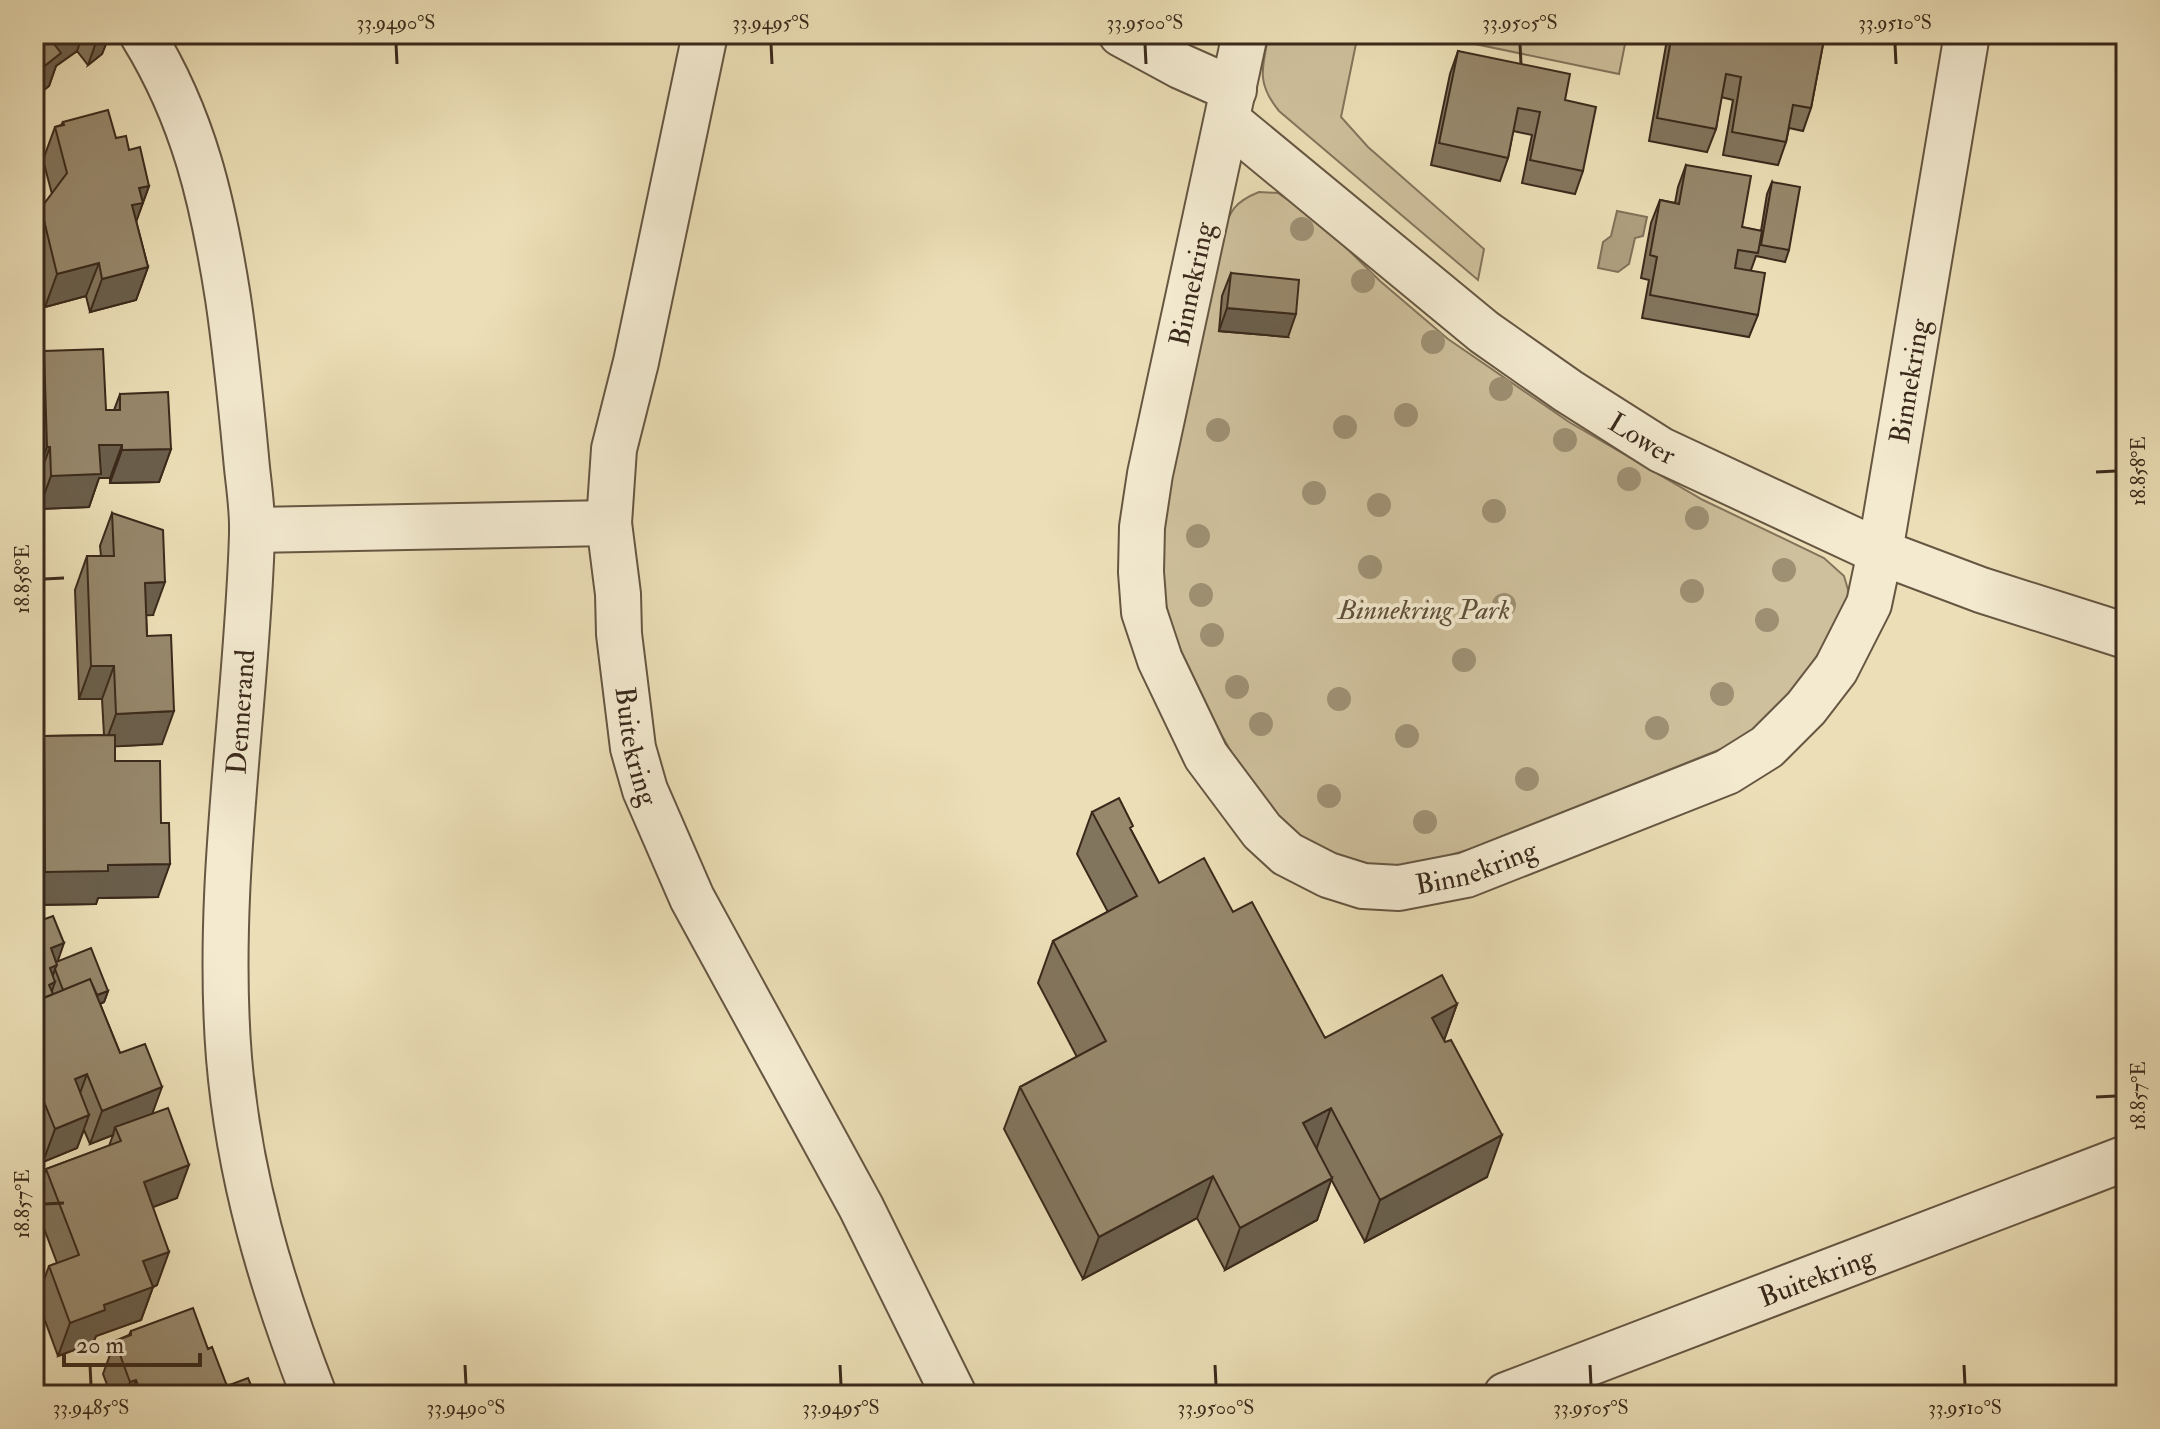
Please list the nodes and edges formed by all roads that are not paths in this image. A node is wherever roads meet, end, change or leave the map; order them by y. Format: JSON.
{"nodes":[{"id":1,"x":142,"y":34,"type":"edge"},
{"id":2,"x":705,"y":34,"type":"edge"},
{"id":3,"x":1121,"y":34,"type":"edge"},
{"id":4,"x":1245,"y":34,"type":"edge"},
{"id":5,"x":1967,"y":34,"type":"edge"},
{"id":6,"x":1230,"y":105,"type":"junction"},
{"id":7,"x":609,"y":523,"type":"junction"},
{"id":8,"x":252,"y":530,"type":"junction"},
{"id":9,"x":1880,"y":552,"type":"junction"},
{"id":10,"x":2126,"y":636,"type":"edge"},
{"id":11,"x":2126,"y":1158,"type":"edge"},
{"id":12,"x":314,"y":1395,"type":"edge"},
{"id":13,"x":954,"y":1395,"type":"edge"},
{"id":14,"x":1506,"y":1395,"type":"edge"}],
"edges":[{"from":1,"to":8,"type":"street","name":"Dennerand"},
{"from":2,"to":7,"type":"street","name":"Buitekring"},
{"from":3,"to":6,"type":"street","name":"Lower"},
{"from":4,"to":6,"type":"street","name":"Binnekring"},
{"from":5,"to":9,"type":"street","name":"Binnekring"},
{"from":6,"to":9,"type":"street","name":"Lower"},
{"from":6,"to":9,"type":"street","name":"Binnekring"},
{"from":7,"to":8,"type":"street"},
{"from":7,"to":13,"type":"street","name":"Buitekring"},
{"from":8,"to":12,"type":"street","name":"Dennerand"},
{"from":9,"to":10,"type":"street","name":"Lower"},
{"from":11,"to":14,"type":"street","name":"Buitekring"}]}
